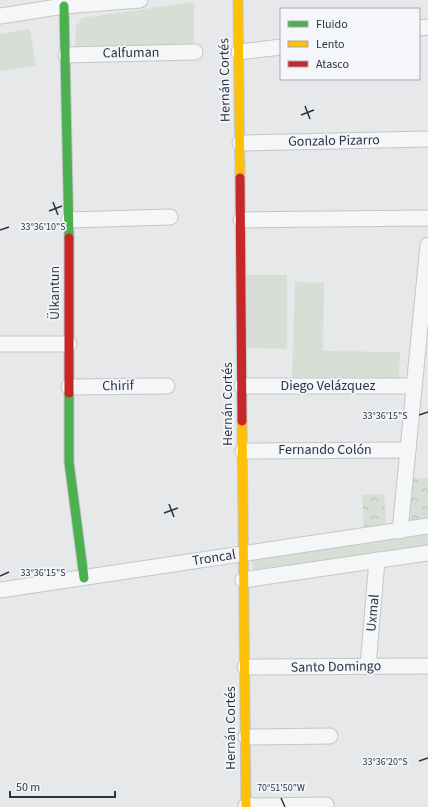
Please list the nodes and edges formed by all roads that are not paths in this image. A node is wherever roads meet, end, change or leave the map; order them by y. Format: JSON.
{"nodes":[{"id":1,"x":140,"y":0,"type":"edge"},
{"id":2,"x":238,"y":0,"type":"edge"},
{"id":3,"x":64,"y":6,"type":"junction"},
{"id":4,"x":0,"y":16,"type":"edge"},
{"id":5,"x":280,"y":47,"type":"edge"},
{"id":6,"x":195,"y":52,"type":"dead end"},
{"id":7,"x":239,"y":52,"type":"junction"},
{"id":8,"x":66,"y":55,"type":"junction"},
{"id":9,"x":428,"y":139,"type":"edge"},
{"id":10,"x":240,"y":143,"type":"junction"},
{"id":11,"x":170,"y":217,"type":"dead end"},
{"id":12,"x":428,"y":218,"type":"edge"},
{"id":13,"x":69,"y":220,"type":"junction"},
{"id":14,"x":240,"y":220,"type":"junction"},
{"id":15,"x":428,"y":245,"type":"edge"},
{"id":16,"x":0,"y":344,"type":"edge"},
{"id":17,"x":69,"y":344,"type":"junction"},
{"id":18,"x":167,"y":386,"type":"dead end"},
{"id":19,"x":242,"y":386,"type":"junction"},
{"id":20,"x":414,"y":386,"type":"junction"},
{"id":21,"x":70,"y":387,"type":"junction"},
{"id":22,"x":408,"y":450,"type":"junction"},
{"id":23,"x":242,"y":451,"type":"junction"},
{"id":24,"x":428,"y":526,"type":"edge"},
{"id":25,"x":400,"y":530,"type":"junction"},
{"id":26,"x":243,"y":553,"type":"junction"},
{"id":27,"x":428,"y":553,"type":"edge"},
{"id":28,"x":378,"y":560,"type":"junction"},
{"id":29,"x":84,"y":578,"type":"junction"},
{"id":30,"x":243,"y":580,"type":"junction"},
{"id":31,"x":0,"y":590,"type":"edge"},
{"id":32,"x":368,"y":666,"type":"junction"},
{"id":33,"x":428,"y":666,"type":"edge"},
{"id":34,"x":245,"y":667,"type":"junction"},
{"id":35,"x":330,"y":736,"type":"dead end"},
{"id":36,"x":246,"y":737,"type":"junction"},
{"id":37,"x":326,"y":805,"type":"dead end"},
{"id":38,"x":246,"y":806,"type":"edge"}],
"edges":[{"from":1,"to":3,"type":"street"},
{"from":2,"to":7,"type":"street","name":"Hernán Cortés"},
{"from":3,"to":4,"type":"street"},
{"from":3,"to":8,"type":"street","name":"Ülkantun"},
{"from":5,"to":7,"type":"street"},
{"from":6,"to":8,"type":"street","name":"Calfuman"},
{"from":7,"to":10,"type":"street","name":"Hernán Cortés"},
{"from":8,"to":13,"type":"street","name":"Ülkantun"},
{"from":9,"to":10,"type":"street","name":"Gonzalo Pizarro"},
{"from":10,"to":14,"type":"street","name":"Hernán Cortés"},
{"from":11,"to":13,"type":"street"},
{"from":12,"to":14,"type":"street"},
{"from":13,"to":17,"type":"street","name":"Ülkantun"},
{"from":14,"to":19,"type":"street","name":"Hernán Cortés"},
{"from":15,"to":20,"type":"street"},
{"from":16,"to":17,"type":"street"},
{"from":17,"to":21,"type":"street","name":"Ülkantun"},
{"from":18,"to":21,"type":"street","name":"Chirif"},
{"from":19,"to":20,"type":"street","name":"Diego Velázquez"},
{"from":19,"to":23,"type":"street","name":"Hernán Cortés"},
{"from":20,"to":22,"type":"street"},
{"from":21,"to":29,"type":"street","name":"Ülkantun"},
{"from":22,"to":23,"type":"street","name":"Fernando Colón"},
{"from":22,"to":25,"type":"street"},
{"from":23,"to":26,"type":"street","name":"Hernán Cortés"},
{"from":24,"to":25,"type":"street","name":"Troncal"},
{"from":25,"to":26,"type":"street","name":"Troncal"},
{"from":26,"to":29,"type":"street","name":"Troncal"},
{"from":26,"to":30,"type":"street","name":"Hernán Cortés"},
{"from":27,"to":28,"type":"street","name":"Troncal"},
{"from":28,"to":30,"type":"street","name":"Troncal"},
{"from":28,"to":32,"type":"street","name":"Uxmal"},
{"from":29,"to":31,"type":"street","name":"Troncal"},
{"from":30,"to":34,"type":"street","name":"Hernán Cortés"},
{"from":32,"to":33,"type":"street","name":"Santo Domingo"},
{"from":32,"to":34,"type":"street","name":"Santo Domingo"},
{"from":34,"to":36,"type":"street","name":"Hernán Cortés"},
{"from":35,"to":36,"type":"street"},
{"from":36,"to":38,"type":"street","name":"Hernán Cortés"},
{"from":37,"to":38,"type":"street"}]}
